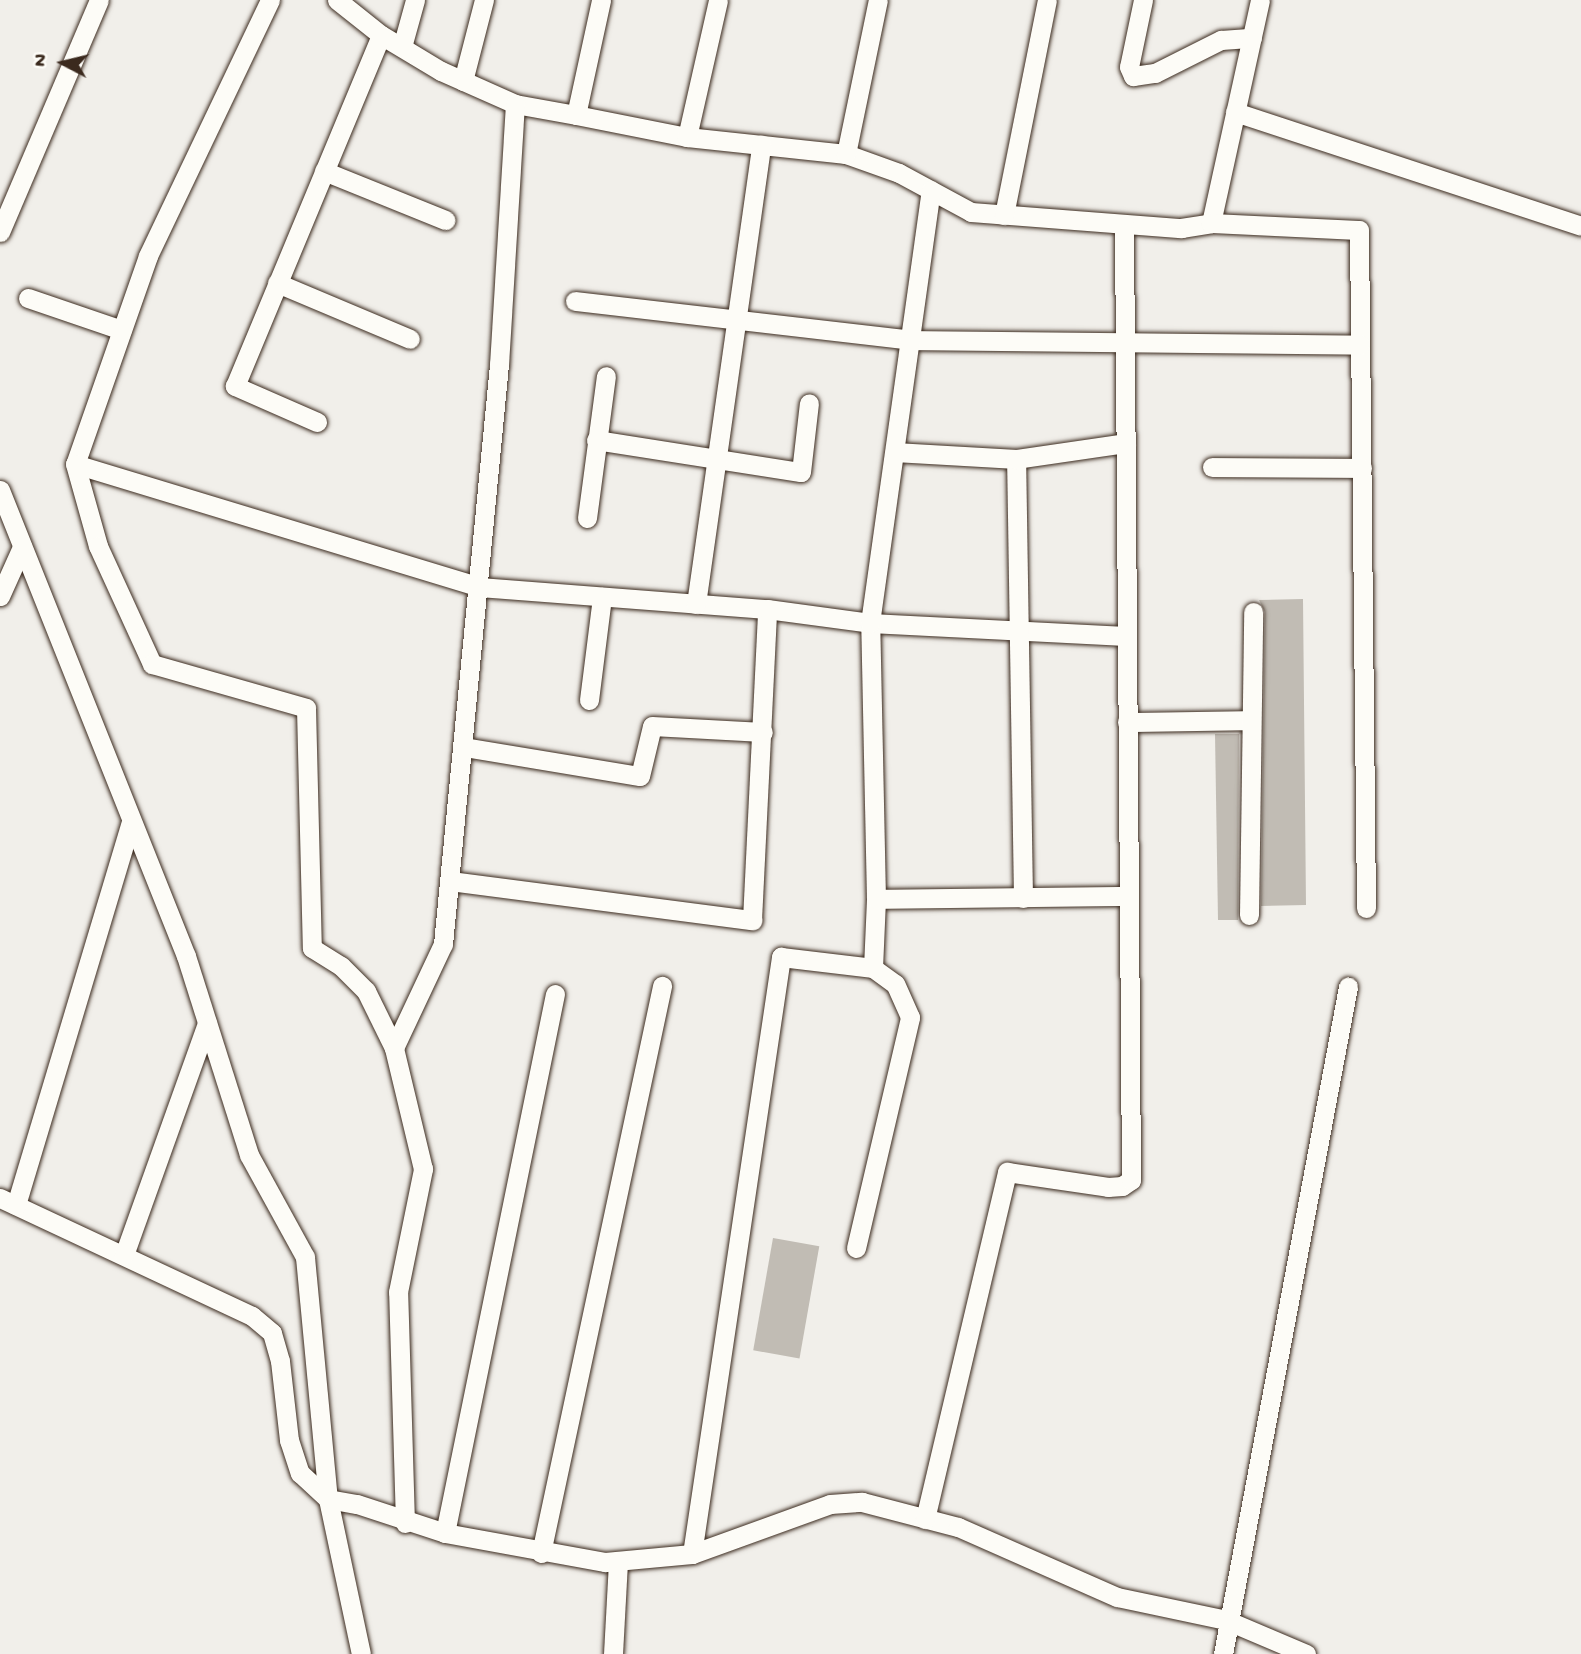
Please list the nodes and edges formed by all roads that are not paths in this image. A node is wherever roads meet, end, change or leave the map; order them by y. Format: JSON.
{"nodes":[{"id":1,"x":99,"y":0,"type":"edge"},
{"id":2,"x":270,"y":0,"type":"edge"},
{"id":3,"x":337,"y":0,"type":"edge"},
{"id":4,"x":415,"y":0,"type":"edge"},
{"id":5,"x":484,"y":0,"type":"edge"},
{"id":6,"x":601,"y":0,"type":"edge"},
{"id":7,"x":718,"y":0,"type":"edge"},
{"id":8,"x":878,"y":0,"type":"edge"},
{"id":9,"x":1047,"y":0,"type":"edge"},
{"id":10,"x":1143,"y":0,"type":"edge"},
{"id":11,"x":1260,"y":0,"type":"edge"},
{"id":12,"x":381,"y":35,"type":"junction"},
{"id":13,"x":1252,"y":38,"type":"junction"},
{"id":14,"x":402,"y":47,"type":"junction"},
{"id":15,"x":463,"y":81,"type":"junction"},
{"id":16,"x":515,"y":104,"type":"junction"},
{"id":17,"x":1235,"y":112,"type":"junction"},
{"id":18,"x":576,"y":115,"type":"junction"},
{"id":19,"x":687,"y":137,"type":"junction"},
{"id":20,"x":761,"y":145,"type":"junction"},
{"id":21,"x":846,"y":154,"type":"junction"},
{"id":22,"x":324,"y":170,"type":"junction"},
{"id":23,"x":931,"y":190,"type":"junction"},
{"id":24,"x":1004,"y":215,"type":"junction"},
{"id":25,"x":445,"y":220,"type":"dead end"},
{"id":26,"x":1124,"y":223,"type":"junction"},
{"id":27,"x":1211,"y":223,"type":"junction"},
{"id":28,"x":1581,"y":226,"type":"edge"},
{"id":29,"x":0,"y":232,"type":"edge"},
{"id":30,"x":277,"y":283,"type":"junction"},
{"id":31,"x":28,"y":298,"type":"dead end"},
{"id":32,"x":575,"y":301,"type":"dead end"},
{"id":33,"x":737,"y":318,"type":"junction"},
{"id":34,"x":122,"y":330,"type":"junction"},
{"id":35,"x":410,"y":339,"type":"dead end"},
{"id":36,"x":912,"y":340,"type":"junction"},
{"id":37,"x":1125,"y":342,"type":"junction"},
{"id":38,"x":1360,"y":345,"type":"junction"},
{"id":39,"x":606,"y":376,"type":"dead end"},
{"id":40,"x":809,"y":403,"type":"dead end"},
{"id":41,"x":317,"y":422,"type":"dead end"},
{"id":42,"x":596,"y":440,"type":"junction"},
{"id":43,"x":1126,"y":443,"type":"junction"},
{"id":44,"x":895,"y":452,"type":"junction"},
{"id":45,"x":717,"y":458,"type":"junction"},
{"id":46,"x":1016,"y":459,"type":"junction"},
{"id":47,"x":75,"y":464,"type":"junction"},
{"id":48,"x":1212,"y":467,"type":"dead end"},
{"id":49,"x":1362,"y":468,"type":"junction"},
{"id":50,"x":0,"y":490,"type":"edge"},
{"id":51,"x":587,"y":518,"type":"dead end"},
{"id":52,"x":22,"y":547,"type":"junction"},
{"id":53,"x":479,"y":587,"type":"junction"},
{"id":54,"x":0,"y":596,"type":"edge"},
{"id":55,"x":602,"y":597,"type":"junction"},
{"id":56,"x":696,"y":604,"type":"junction"},
{"id":57,"x":767,"y":609,"type":"junction"},
{"id":58,"x":1253,"y":612,"type":"dead end"},
{"id":59,"x":870,"y":623,"type":"junction"},
{"id":60,"x":1017,"y":631,"type":"junction"},
{"id":61,"x":1126,"y":636,"type":"junction"},
{"id":62,"x":589,"y":701,"type":"dead end"},
{"id":63,"x":1250,"y":720,"type":"junction"},
{"id":64,"x":1127,"y":722,"type":"junction"},
{"id":65,"x":764,"y":732,"type":"junction"},
{"id":66,"x":464,"y":747,"type":"junction"},
{"id":67,"x":131,"y":822,"type":"junction"},
{"id":68,"x":450,"y":881,"type":"junction"},
{"id":69,"x":1129,"y":896,"type":"junction"},
{"id":70,"x":1023,"y":898,"type":"junction"},
{"id":71,"x":876,"y":900,"type":"junction"},
{"id":72,"x":1366,"y":908,"type":"dead end"},
{"id":73,"x":1250,"y":915,"type":"dead end"},
{"id":74,"x":873,"y":968,"type":"junction"},
{"id":75,"x":662,"y":986,"type":"dead end"},
{"id":76,"x":1348,"y":987,"type":"dead end"},
{"id":77,"x":555,"y":994,"type":"dead end"},
{"id":78,"x":207,"y":1023,"type":"junction"},
{"id":79,"x":394,"y":1048,"type":"junction"},
{"id":80,"x":8,"y":1202,"type":"edge"},
{"id":81,"x":856,"y":1248,"type":"dead end"},
{"id":82,"x":124,"y":1255,"type":"junction"},
{"id":83,"x":328,"y":1499,"type":"junction"},
{"id":84,"x":925,"y":1519,"type":"junction"},
{"id":85,"x":405,"y":1523,"type":"junction"},
{"id":86,"x":445,"y":1533,"type":"junction"},
{"id":87,"x":541,"y":1553,"type":"junction"},
{"id":88,"x":692,"y":1554,"type":"junction"},
{"id":89,"x":618,"y":1561,"type":"junction"},
{"id":90,"x":1226,"y":1620,"type":"junction"},
{"id":91,"x":355,"y":1653,"type":"edge"},
{"id":92,"x":613,"y":1654,"type":"edge"},
{"id":93,"x":1223,"y":1654,"type":"edge"},
{"id":94,"x":1306,"y":1654,"type":"edge"}],
"edges":[{"from":1,"to":29,"type":"street"},
{"from":2,"to":34,"type":"street"},
{"from":3,"to":12,"type":"street"},
{"from":4,"to":14,"type":"street"},
{"from":5,"to":15,"type":"street"},
{"from":6,"to":18,"type":"street"},
{"from":7,"to":19,"type":"street"},
{"from":8,"to":21,"type":"street"},
{"from":9,"to":24,"type":"street"},
{"from":10,"to":13,"type":"street"},
{"from":11,"to":13,"type":"street"},
{"from":12,"to":14,"type":"street"},
{"from":12,"to":22,"type":"street"},
{"from":13,"to":17,"type":"street"},
{"from":14,"to":15,"type":"street"},
{"from":15,"to":16,"type":"street"},
{"from":16,"to":18,"type":"street"},
{"from":16,"to":53,"type":"street"},
{"from":17,"to":27,"type":"street"},
{"from":17,"to":28,"type":"street"},
{"from":18,"to":19,"type":"street"},
{"from":19,"to":20,"type":"street"},
{"from":20,"to":21,"type":"street"},
{"from":20,"to":33,"type":"street"},
{"from":21,"to":23,"type":"street"},
{"from":22,"to":25,"type":"street"},
{"from":22,"to":30,"type":"street"},
{"from":23,"to":24,"type":"street"},
{"from":23,"to":36,"type":"street"},
{"from":24,"to":26,"type":"street"},
{"from":26,"to":27,"type":"street"},
{"from":26,"to":37,"type":"street"},
{"from":27,"to":38,"type":"street"},
{"from":30,"to":35,"type":"street"},
{"from":30,"to":41,"type":"street"},
{"from":31,"to":34,"type":"street"},
{"from":32,"to":33,"type":"street"},
{"from":33,"to":36,"type":"street"},
{"from":33,"to":45,"type":"street"},
{"from":34,"to":47,"type":"street"},
{"from":36,"to":37,"type":"street"},
{"from":36,"to":44,"type":"street"},
{"from":37,"to":38,"type":"street"},
{"from":37,"to":43,"type":"street"},
{"from":38,"to":49,"type":"street"},
{"from":39,"to":42,"type":"street"},
{"from":40,"to":45,"type":"street"},
{"from":42,"to":45,"type":"street"},
{"from":42,"to":51,"type":"street"},
{"from":43,"to":46,"type":"street"},
{"from":43,"to":61,"type":"street"},
{"from":44,"to":46,"type":"street"},
{"from":44,"to":59,"type":"street"},
{"from":45,"to":56,"type":"street"},
{"from":46,"to":60,"type":"street"},
{"from":47,"to":53,"type":"street"},
{"from":47,"to":79,"type":"street"},
{"from":48,"to":49,"type":"street"},
{"from":49,"to":72,"type":"street"},
{"from":50,"to":52,"type":"street"},
{"from":52,"to":54,"type":"street"},
{"from":52,"to":67,"type":"street"},
{"from":53,"to":55,"type":"street"},
{"from":53,"to":66,"type":"street"},
{"from":55,"to":56,"type":"street"},
{"from":55,"to":62,"type":"street"},
{"from":56,"to":57,"type":"street"},
{"from":57,"to":59,"type":"street"},
{"from":57,"to":65,"type":"street"},
{"from":58,"to":63,"type":"street"},
{"from":59,"to":60,"type":"street"},
{"from":59,"to":71,"type":"street"},
{"from":60,"to":61,"type":"street"},
{"from":60,"to":70,"type":"street"},
{"from":61,"to":64,"type":"street"},
{"from":63,"to":64,"type":"street"},
{"from":63,"to":73,"type":"street"},
{"from":64,"to":69,"type":"street"},
{"from":65,"to":66,"type":"street"},
{"from":65,"to":68,"type":"street"},
{"from":66,"to":68,"type":"street"},
{"from":67,"to":78,"type":"street"},
{"from":67,"to":80,"type":"street"},
{"from":68,"to":79,"type":"street"},
{"from":69,"to":70,"type":"street"},
{"from":69,"to":84,"type":"street"},
{"from":70,"to":71,"type":"street"},
{"from":71,"to":74,"type":"street"},
{"from":74,"to":81,"type":"street"},
{"from":74,"to":88,"type":"street"},
{"from":75,"to":87,"type":"street"},
{"from":76,"to":90,"type":"street"},
{"from":77,"to":86,"type":"street"},
{"from":78,"to":82,"type":"street"},
{"from":78,"to":83,"type":"street"},
{"from":79,"to":85,"type":"street"},
{"from":80,"to":82,"type":"street"},
{"from":82,"to":83,"type":"street"},
{"from":83,"to":85,"type":"street"},
{"from":83,"to":91,"type":"street"},
{"from":84,"to":88,"type":"street"},
{"from":84,"to":90,"type":"street"},
{"from":85,"to":86,"type":"street"},
{"from":86,"to":87,"type":"street"},
{"from":87,"to":89,"type":"street"},
{"from":88,"to":89,"type":"street"},
{"from":89,"to":92,"type":"street"},
{"from":90,"to":93,"type":"street"},
{"from":90,"to":94,"type":"street"}]}
